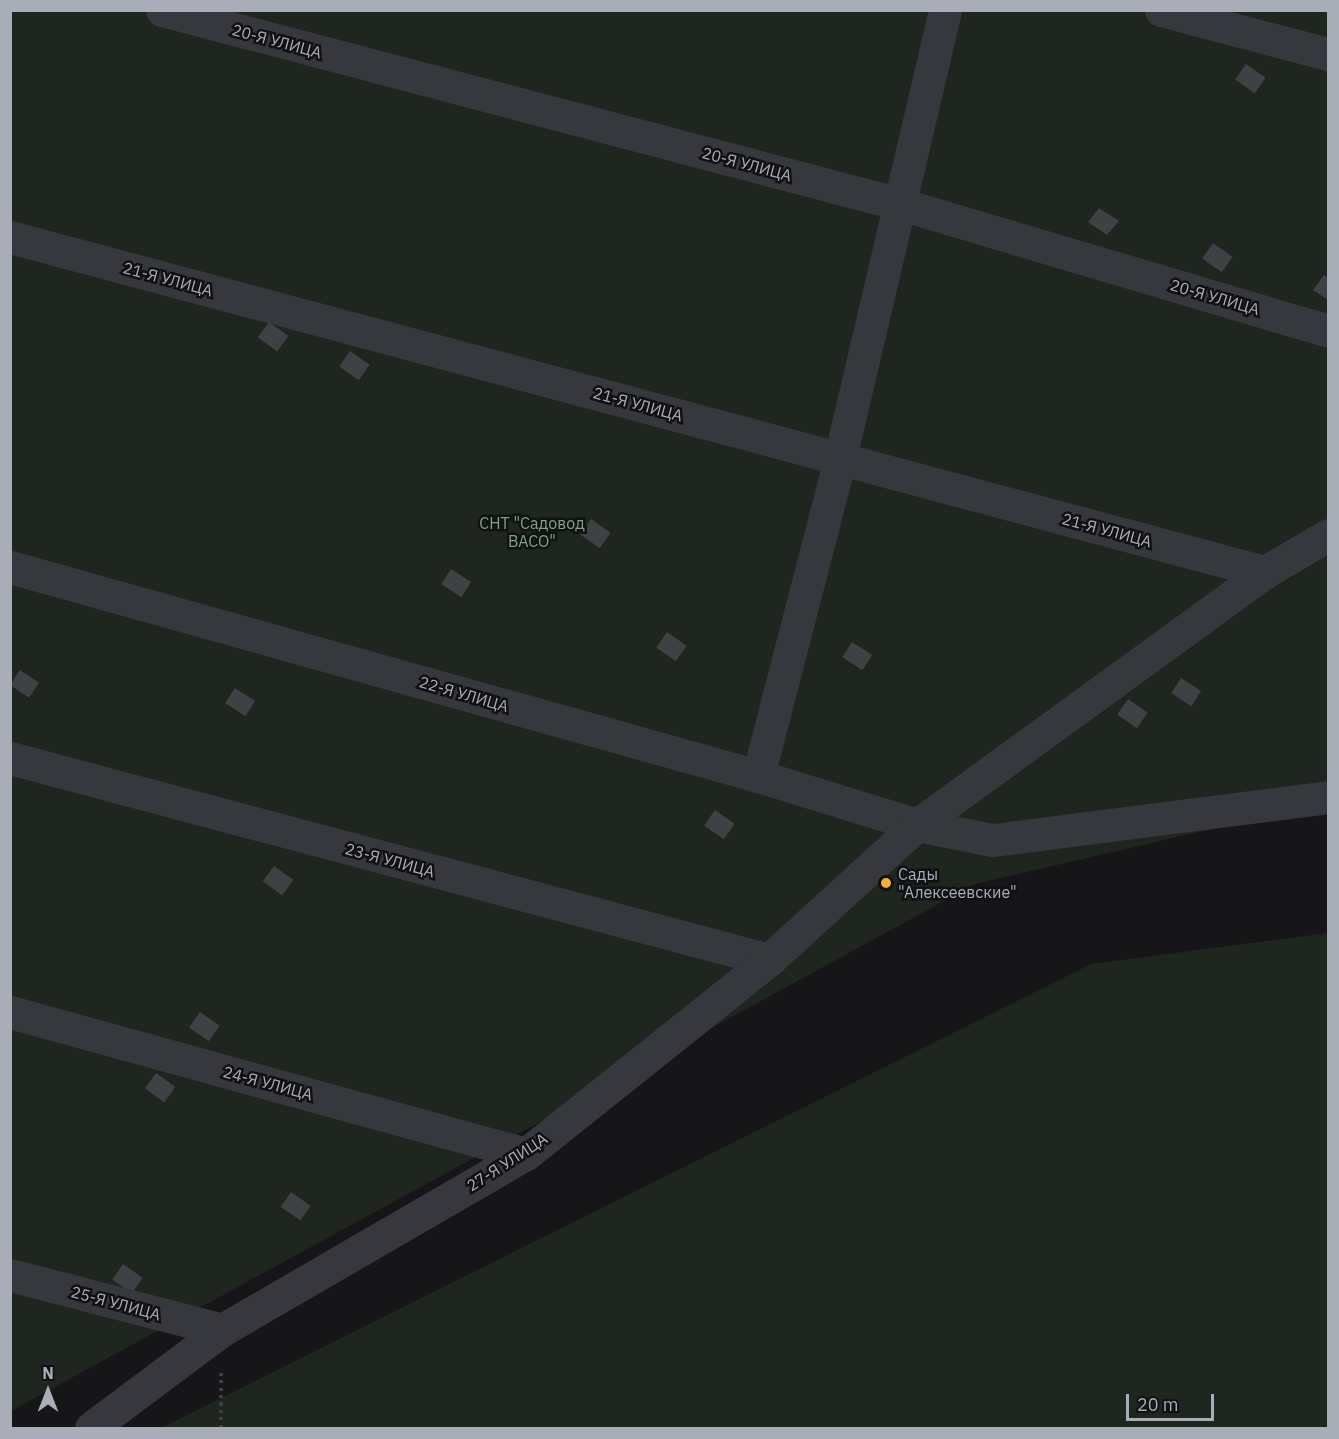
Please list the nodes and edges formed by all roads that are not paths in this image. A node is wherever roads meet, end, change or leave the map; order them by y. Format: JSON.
{"nodes":[{"id":1,"x":162,"y":10,"type":"edge"},
{"id":2,"x":945,"y":10,"type":"edge"},
{"id":3,"x":1161,"y":10,"type":"edge"},
{"id":4,"x":1329,"y":54,"type":"edge"},
{"id":5,"x":900,"y":204,"type":"junction"},
{"id":6,"x":10,"y":237,"type":"edge"},
{"id":7,"x":1329,"y":331,"type":"edge"},
{"id":8,"x":840,"y":458,"type":"junction"},
{"id":9,"x":1329,"y":535,"type":"edge"},
{"id":10,"x":10,"y":567,"type":"edge"},
{"id":11,"x":1265,"y":572,"type":"junction"},
{"id":12,"x":10,"y":758,"type":"edge"},
{"id":13,"x":758,"y":776,"type":"junction"},
{"id":14,"x":1329,"y":796,"type":"edge"},
{"id":15,"x":917,"y":825,"type":"junction"},
{"id":16,"x":769,"y":960,"type":"junction"},
{"id":17,"x":10,"y":1012,"type":"edge"},
{"id":18,"x":526,"y":1155,"type":"junction"},
{"id":19,"x":10,"y":1275,"type":"edge"},
{"id":20,"x":222,"y":1330,"type":"junction"},
{"id":21,"x":91,"y":1428,"type":"edge"}],
"edges":[{"from":1,"to":5,"type":"street","name":"20-Я УЛИЦА"},
{"from":2,"to":5,"type":"street"},
{"from":3,"to":4,"type":"street"},
{"from":5,"to":7,"type":"street","name":"20-Я УЛИЦА"},
{"from":5,"to":8,"type":"street"},
{"from":6,"to":8,"type":"street","name":"21-Я УЛИЦА"},
{"from":8,"to":11,"type":"street","name":"21-Я УЛИЦА"},
{"from":8,"to":13,"type":"street"},
{"from":9,"to":11,"type":"street","name":"27-Я УЛИЦА"},
{"from":10,"to":13,"type":"street","name":"22-Я УЛИЦА"},
{"from":11,"to":15,"type":"street","name":"27-Я УЛИЦА"},
{"from":12,"to":16,"type":"street","name":"23-Я УЛИЦА"},
{"from":13,"to":15,"type":"street","name":"22-Я УЛИЦА"},
{"from":14,"to":15,"type":"street","name":"22-Я УЛИЦА"},
{"from":15,"to":16,"type":"street","name":"27-Я УЛИЦА"},
{"from":16,"to":18,"type":"street","name":"27-Я УЛИЦА"},
{"from":17,"to":18,"type":"street","name":"24-Я УЛИЦА"},
{"from":18,"to":20,"type":"street","name":"27-Я УЛИЦА"},
{"from":19,"to":20,"type":"street","name":"25-Я УЛИЦА"},
{"from":20,"to":21,"type":"street","name":"27-Я УЛИЦА"}]}
